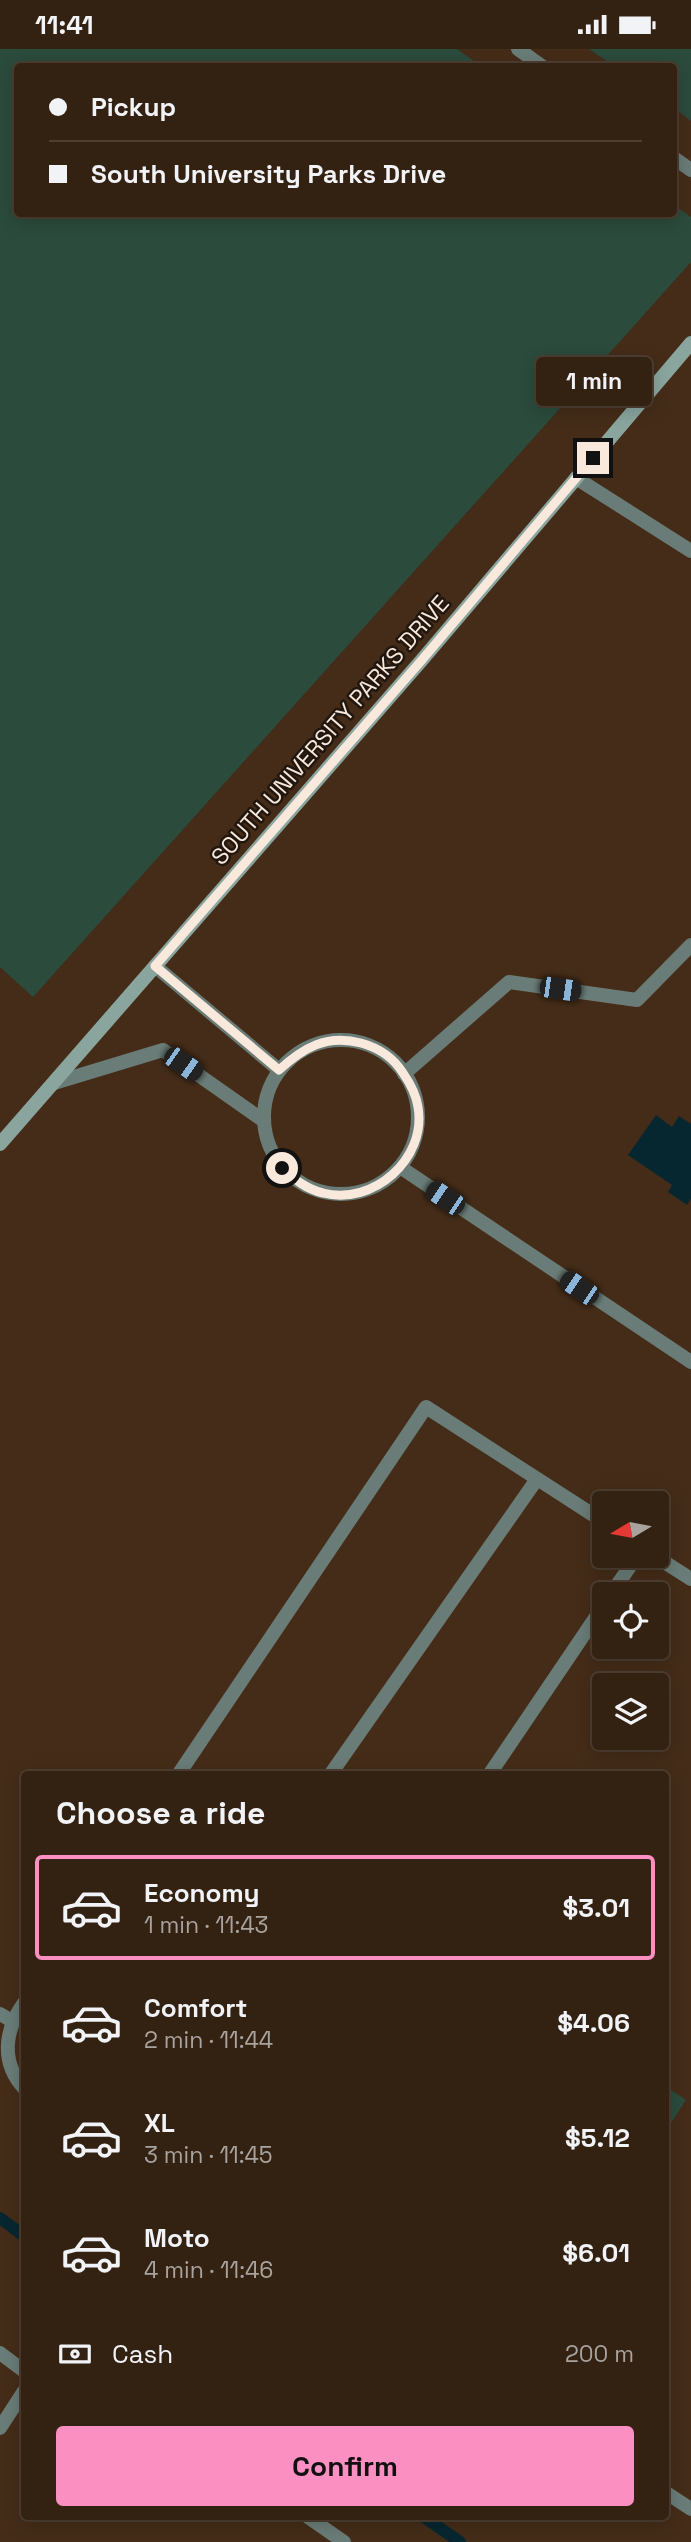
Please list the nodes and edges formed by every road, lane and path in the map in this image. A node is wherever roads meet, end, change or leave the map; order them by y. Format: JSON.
{"nodes":[{"id":1,"x":518,"y":49,"type":"edge"},
{"id":2,"x":537,"y":63,"type":"edge"},
{"id":3,"x":691,"y":343,"type":"edge"},
{"id":4,"x":576,"y":478,"type":"junction"},
{"id":5,"x":691,"y":551,"type":"edge"},
{"id":6,"x":691,"y":946,"type":"edge"},
{"id":7,"x":155,"y":966,"type":"junction"},
{"id":8,"x":279,"y":1070,"type":"junction"},
{"id":9,"x":404,"y":1074,"type":"junction"},
{"id":10,"x":54,"y":1083,"type":"junction"},
{"id":11,"x":264,"y":1121,"type":"junction"},
{"id":12,"x":0,"y":1144,"type":"edge"},
{"id":13,"x":400,"y":1167,"type":"junction"},
{"id":14,"x":691,"y":1362,"type":"edge"},
{"id":15,"x":537,"y":1479,"type":"junction"},
{"id":16,"x":592,"y":1514,"type":"edge"},
{"id":17,"x":669,"y":1565,"type":"edge"},
{"id":18,"x":691,"y":1579,"type":"edge"},
{"id":19,"x":592,"y":1623,"type":"edge"},
{"id":20,"x":181,"y":1771,"type":"edge"},
{"id":21,"x":333,"y":1771,"type":"edge"},
{"id":22,"x":492,"y":1771,"type":"edge"},
{"id":23,"x":21,"y":2005,"type":"edge"},
{"id":24,"x":6,"y":2017,"type":"edge"},
{"id":25,"x":21,"y":2084,"type":"edge"},
{"id":26,"x":0,"y":2353,"type":"edge"},
{"id":27,"x":21,"y":2369,"type":"edge"},
{"id":28,"x":21,"y":2396,"type":"edge"},
{"id":29,"x":0,"y":2428,"type":"edge"},
{"id":30,"x":669,"y":2495,"type":"edge"},
{"id":31,"x":691,"y":2509,"type":"edge"},
{"id":32,"x":312,"y":2520,"type":"edge"},
{"id":33,"x":344,"y":2542,"type":"edge"}],
"edges":[{"from":1,"to":2,"type":"street"},
{"from":3,"to":4,"type":"main road","name":"SOUTH UNIVERSITY PARKS DRIVE"},
{"from":4,"to":5,"type":"street"},
{"from":4,"to":7,"type":"main road","name":"SOUTH UNIVERSITY PARKS DRIVE"},
{"from":6,"to":9,"type":"street"},
{"from":7,"to":8,"type":"street"},
{"from":7,"to":10,"type":"main road","name":"SOUTH UNIVERSITY PARKS DRIVE"},
{"from":8,"to":9,"type":"street"},
{"from":8,"to":11,"type":"street"},
{"from":9,"to":13,"type":"street"},
{"from":10,"to":11,"type":"street"},
{"from":10,"to":12,"type":"main road","name":"SOUTH UNIVERSITY PARKS DRIVE"},
{"from":11,"to":13,"type":"street"},
{"from":13,"to":14,"type":"street"},
{"from":15,"to":16,"type":"street"},
{"from":15,"to":20,"type":"street"},
{"from":15,"to":21,"type":"street"},
{"from":17,"to":18,"type":"street"},
{"from":19,"to":22,"type":"street"},
{"from":23,"to":24,"type":"street"},
{"from":24,"to":25,"type":"street"},
{"from":26,"to":27,"type":"street"},
{"from":28,"to":29,"type":"street"},
{"from":30,"to":31,"type":"street"},
{"from":32,"to":33,"type":"street"}]}
